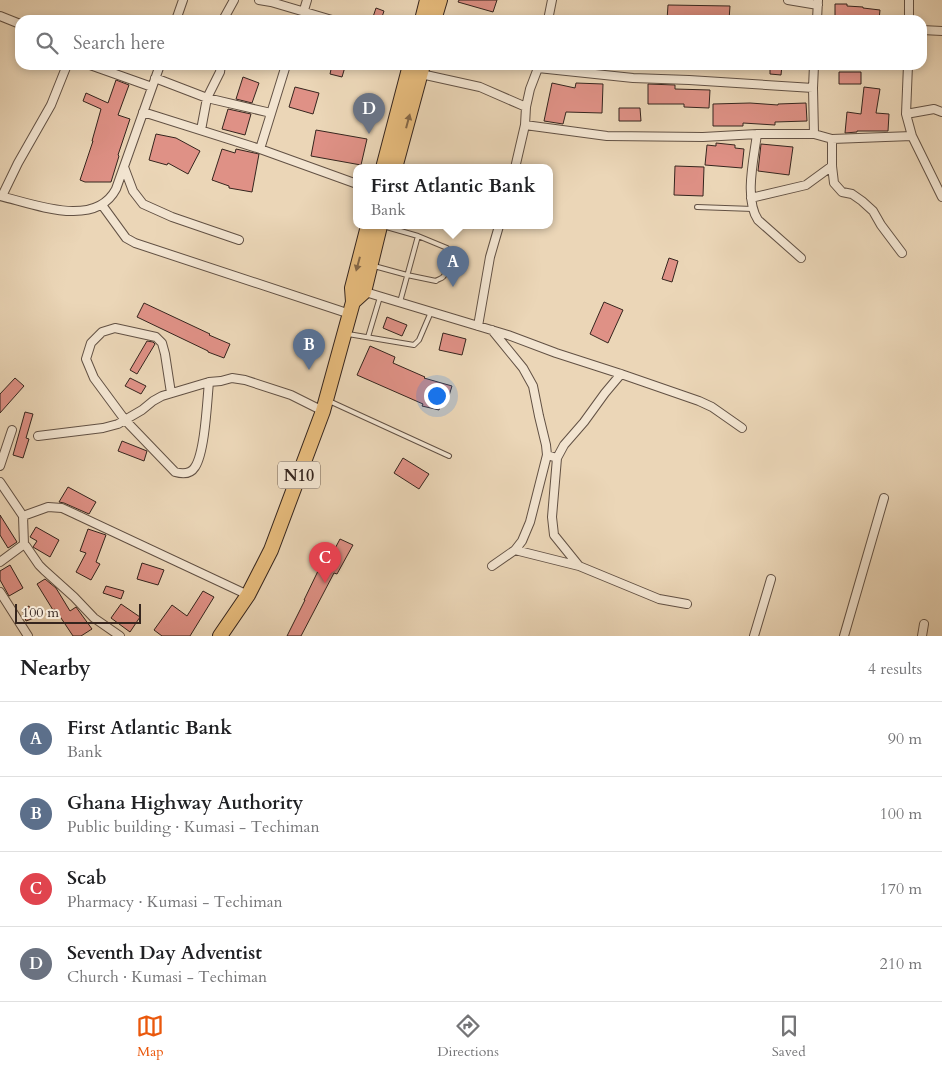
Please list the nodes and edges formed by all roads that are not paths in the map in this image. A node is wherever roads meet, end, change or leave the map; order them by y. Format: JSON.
{"nodes":[{"id":1,"x":183,"y":0,"type":"edge"},
{"id":2,"x":234,"y":0,"type":"edge"},
{"id":3,"x":259,"y":0,"type":"edge"},
{"id":4,"x":307,"y":0,"type":"edge"},
{"id":5,"x":440,"y":0,"type":"edge"},
{"id":6,"x":552,"y":0,"type":"edge"},
{"id":7,"x":788,"y":0,"type":"edge"},
{"id":8,"x":909,"y":0,"type":"edge"},
{"id":9,"x":818,"y":2,"type":"edge"},
{"id":10,"x":304,"y":11,"type":"junction"},
{"id":11,"x":427,"y":12,"type":"edge"},
{"id":12,"x":178,"y":15,"type":"edge"},
{"id":13,"x":226,"y":15,"type":"edge"},
{"id":14,"x":303,"y":15,"type":"edge"},
{"id":15,"x":316,"y":15,"type":"edge"},
{"id":16,"x":549,"y":15,"type":"edge"},
{"id":17,"x":817,"y":15,"type":"edge"},
{"id":18,"x":909,"y":15,"type":"edge"},
{"id":19,"x":0,"y":16,"type":"edge"},
{"id":20,"x":15,"y":22,"type":"edge"},
{"id":21,"x":927,"y":30,"type":"edge"},
{"id":22,"x":942,"y":30,"type":"edge"},
{"id":23,"x":65,"y":70,"type":"edge"},
{"id":24,"x":103,"y":70,"type":"edge"},
{"id":25,"x":158,"y":70,"type":"edge"},
{"id":26,"x":220,"y":70,"type":"edge"},
{"id":27,"x":284,"y":70,"type":"edge"},
{"id":28,"x":417,"y":70,"type":"edge"},
{"id":29,"x":418,"y":70,"type":"edge"},
{"id":30,"x":425,"y":70,"type":"edge"},
{"id":31,"x":537,"y":70,"type":"edge"},
{"id":32,"x":571,"y":70,"type":"edge"},
{"id":33,"x":814,"y":70,"type":"edge"},
{"id":34,"x":908,"y":70,"type":"edge"},
{"id":35,"x":155,"y":78,"type":"junction"},
{"id":36,"x":152,"y":88,"type":"junction"},
{"id":37,"x":813,"y":88,"type":"junction"},
{"id":38,"x":206,"y":98,"type":"junction"},
{"id":39,"x":526,"y":107,"type":"junction"},
{"id":40,"x":143,"y":112,"type":"junction"},
{"id":41,"x":942,"y":112,"type":"edge"},
{"id":42,"x":271,"y":113,"type":"junction"},
{"id":43,"x":906,"y":114,"type":"junction"},
{"id":44,"x":525,"y":125,"type":"junction"},
{"id":45,"x":200,"y":130,"type":"junction"},
{"id":46,"x":757,"y":134,"type":"junction"},
{"id":47,"x":814,"y":134,"type":"junction"},
{"id":48,"x":912,"y":136,"type":"junction"},
{"id":49,"x":832,"y":139,"type":"junction"},
{"id":50,"x":260,"y":149,"type":"junction"},
{"id":51,"x":384,"y":164,"type":"edge"},
{"id":52,"x":396,"y":164,"type":"edge"},
{"id":53,"x":516,"y":164,"type":"edge"},
{"id":54,"x":832,"y":166,"type":"junction"},
{"id":55,"x":124,"y":167,"type":"junction"},
{"id":56,"x":353,"y":183,"type":"edge"},
{"id":57,"x":1,"y":196,"type":"edge"},
{"id":58,"x":942,"y":197,"type":"edge"},
{"id":59,"x":751,"y":198,"type":"junction"},
{"id":60,"x":102,"y":205,"type":"junction"},
{"id":61,"x":697,"y":208,"type":"dead end"},
{"id":62,"x":753,"y":209,"type":"junction"},
{"id":63,"x":368,"y":229,"type":"edge"},
{"id":64,"x":379,"y":229,"type":"edge"},
{"id":65,"x":391,"y":229,"type":"edge"},
{"id":66,"x":497,"y":229,"type":"edge"},
{"id":67,"x":418,"y":236,"type":"junction"},
{"id":68,"x":239,"y":240,"type":"dead end"},
{"id":69,"x":902,"y":253,"type":"dead end"},
{"id":70,"x":801,"y":258,"type":"dead end"},
{"id":71,"x":370,"y":265,"type":"junction"},
{"id":72,"x":407,"y":275,"type":"junction"},
{"id":73,"x":358,"y":290,"type":"junction"},
{"id":74,"x":380,"y":297,"type":"junction"},
{"id":75,"x":400,"y":302,"type":"junction"},
{"id":76,"x":352,"y":308,"type":"junction"},
{"id":77,"x":431,"y":312,"type":"junction"},
{"id":78,"x":478,"y":326,"type":"junction"},
{"id":79,"x":492,"y":330,"type":"junction"},
{"id":80,"x":345,"y":333,"type":"junction"},
{"id":81,"x":368,"y":337,"type":"junction"},
{"id":82,"x":622,"y":374,"type":"junction"},
{"id":83,"x":209,"y":382,"type":"junction"},
{"id":84,"x":172,"y":393,"type":"junction"},
{"id":85,"x":325,"y":406,"type":"junction"},
{"id":86,"x":125,"y":420,"type":"junction"},
{"id":87,"x":742,"y":428,"type":"dead end"},
{"id":88,"x":12,"y":430,"type":"dead end"},
{"id":89,"x":38,"y":436,"type":"dead end"},
{"id":90,"x":448,"y":456,"type":"dead end"},
{"id":91,"x":547,"y":456,"type":"junction"},
{"id":92,"x":557,"y":458,"type":"junction"},
{"id":93,"x":0,"y":466,"type":"edge"},
{"id":94,"x":0,"y":482,"type":"edge"},
{"id":95,"x":884,"y":498,"type":"dead end"},
{"id":96,"x":23,"y":516,"type":"junction"},
{"id":97,"x":24,"y":545,"type":"junction"},
{"id":98,"x":515,"y":550,"type":"junction"},
{"id":99,"x":0,"y":562,"type":"edge"},
{"id":100,"x":492,"y":566,"type":"dead end"},
{"id":101,"x":579,"y":566,"type":"junction"},
{"id":102,"x":771,"y":579,"type":"dead end"},
{"id":103,"x":0,"y":592,"type":"edge"},
{"id":104,"x":248,"y":595,"type":"junction"},
{"id":105,"x":687,"y":604,"type":"dead end"},
{"id":106,"x":924,"y":624,"type":"dead end"},
{"id":107,"x":28,"y":636,"type":"edge"},
{"id":108,"x":120,"y":636,"type":"edge"},
{"id":109,"x":220,"y":636,"type":"edge"},
{"id":110,"x":754,"y":636,"type":"edge"},
{"id":111,"x":844,"y":636,"type":"edge"},
{"id":112,"x":922,"y":636,"type":"edge"}],
"edges":[{"from":1,"to":12,"type":"street"},
{"from":2,"to":13,"type":"street"},
{"from":3,"to":10,"type":"street"},
{"from":4,"to":10,"type":"street"},
{"from":5,"to":11,"type":"highway"},
{"from":6,"to":16,"type":"street"},
{"from":7,"to":9,"type":"street"},
{"from":8,"to":18,"type":"street"},
{"from":9,"to":17,"type":"street"},
{"from":10,"to":14,"type":"street"},
{"from":10,"to":15,"type":"street"},
{"from":19,"to":20,"type":"street"},
{"from":21,"to":22,"type":"street"},
{"from":23,"to":57,"type":"street"},
{"from":24,"to":36,"type":"street"},
{"from":25,"to":35,"type":"street"},
{"from":26,"to":38,"type":"street"},
{"from":27,"to":42,"type":"street"},
{"from":28,"to":51,"type":"highway"},
{"from":52,"to":29,"type":"highway","one_way":true},
{"from":30,"to":39,"type":"street"},
{"from":31,"to":39,"type":"street"},
{"from":32,"to":37,"type":"street"},
{"from":33,"to":37,"type":"street"},
{"from":34,"to":43,"type":"street"},
{"from":35,"to":36,"type":"street"},
{"from":35,"to":38,"type":"street"},
{"from":36,"to":40,"type":"street"},
{"from":37,"to":47,"type":"street"},
{"from":38,"to":42,"type":"street"},
{"from":38,"to":45,"type":"street"},
{"from":39,"to":44,"type":"street"},
{"from":40,"to":45,"type":"street"},
{"from":40,"to":55,"type":"street"},
{"from":41,"to":43,"type":"street"},
{"from":42,"to":50,"type":"street"},
{"from":43,"to":48,"type":"street"},
{"from":44,"to":46,"type":"street"},
{"from":44,"to":53,"type":"street"},
{"from":45,"to":50,"type":"street"},
{"from":46,"to":47,"type":"street"},
{"from":46,"to":59,"type":"street"},
{"from":47,"to":49,"type":"street"},
{"from":48,"to":49,"type":"street"},
{"from":48,"to":58,"type":"street"},
{"from":49,"to":54,"type":"street"},
{"from":50,"to":56,"type":"street"},
{"from":54,"to":59,"type":"street"},
{"from":54,"to":69,"type":"street"},
{"from":55,"to":60,"type":"street"},
{"from":55,"to":68,"type":"street"},
{"from":57,"to":60,"type":"street"},
{"from":59,"to":62,"type":"street"},
{"from":60,"to":76,"type":"street"},
{"from":61,"to":62,"type":"lane"},
{"from":62,"to":70,"type":"street"},
{"from":63,"to":73,"type":"highway","one_way":true},
{"from":64,"to":71,"type":"highway"},
{"from":65,"to":67,"type":"lane"},
{"from":66,"to":78,"type":"street"},
{"from":67,"to":72,"type":"lane"},
{"from":67,"to":72,"type":"lane"},
{"from":71,"to":72,"type":"lane"},
{"from":71,"to":73,"type":"highway"},
{"from":72,"to":75,"type":"lane"},
{"from":73,"to":74,"type":"street"},
{"from":73,"to":76,"type":"highway"},
{"from":74,"to":75,"type":"street"},
{"from":74,"to":81,"type":"lane"},
{"from":75,"to":77,"type":"street"},
{"from":76,"to":80,"type":"highway","number":"N10"},
{"from":77,"to":78,"type":"street"},
{"from":77,"to":81,"type":"lane"},
{"from":78,"to":79,"type":"street"},
{"from":79,"to":82,"type":"street"},
{"from":79,"to":91,"type":"street"},
{"from":80,"to":81,"type":"lane"},
{"from":80,"to":85,"type":"highway","number":"N10"},
{"from":82,"to":87,"type":"street"},
{"from":82,"to":92,"type":"street"},
{"from":83,"to":84,"type":"street"},
{"from":83,"to":85,"type":"street"},
{"from":83,"to":86,"type":"street"},
{"from":84,"to":86,"type":"street"},
{"from":84,"to":86,"type":"street"},
{"from":85,"to":90,"type":"lane"},
{"from":85,"to":104,"type":"highway","number":"N10"},
{"from":86,"to":89,"type":"street"},
{"from":88,"to":93,"type":"street"},
{"from":91,"to":92,"type":"street"},
{"from":91,"to":98,"type":"street"},
{"from":92,"to":101,"type":"street"},
{"from":94,"to":96,"type":"street"},
{"from":95,"to":111,"type":"street"},
{"from":96,"to":97,"type":"street"},
{"from":96,"to":104,"type":"street"},
{"from":97,"to":99,"type":"street"},
{"from":97,"to":108,"type":"street"},
{"from":98,"to":100,"type":"street"},
{"from":98,"to":101,"type":"street"},
{"from":101,"to":105,"type":"street"},
{"from":102,"to":110,"type":"street"},
{"from":103,"to":107,"type":"street"},
{"from":104,"to":109,"type":"highway","number":"N10"},
{"from":106,"to":112,"type":"street"}]}
